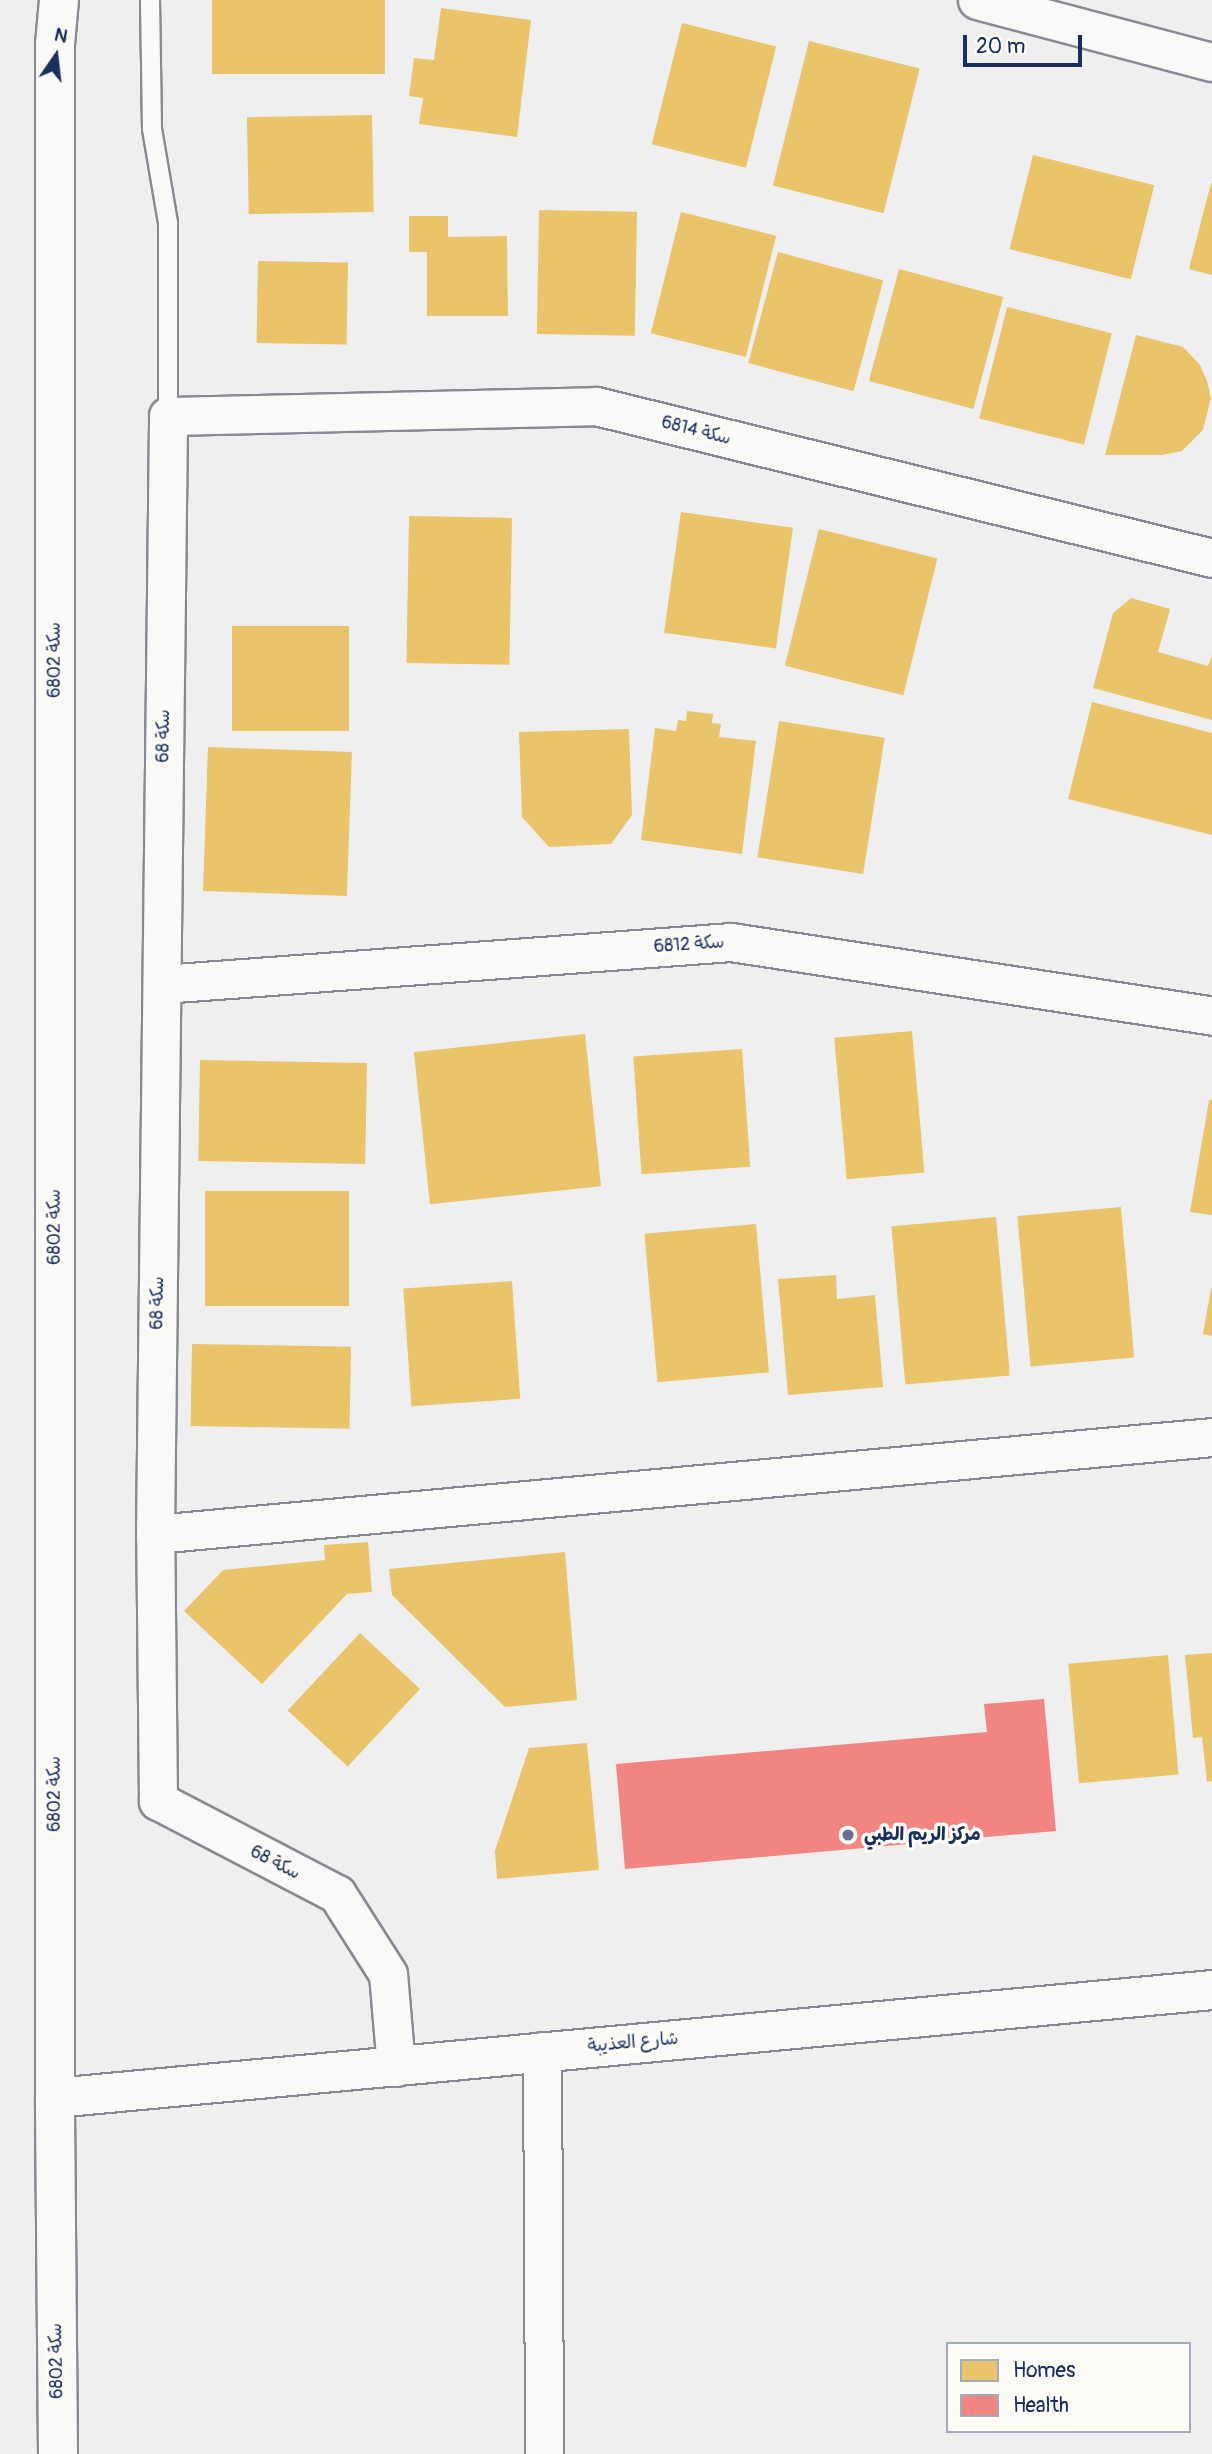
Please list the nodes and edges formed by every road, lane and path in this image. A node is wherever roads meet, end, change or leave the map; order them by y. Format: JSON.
{"nodes":[{"id":1,"x":59,"y":0,"type":"edge"},
{"id":2,"x":150,"y":0,"type":"edge"},
{"id":3,"x":977,"y":0,"type":"edge"},
{"id":4,"x":1212,"y":62,"type":"edge"},
{"id":5,"x":168,"y":416,"type":"junction"},
{"id":6,"x":1212,"y":558,"type":"edge"},
{"id":7,"x":162,"y":984,"type":"junction"},
{"id":8,"x":1212,"y":1016,"type":"edge"},
{"id":9,"x":1212,"y":1437,"type":"edge"},
{"id":10,"x":155,"y":1534,"type":"junction"},
{"id":11,"x":1212,"y":1990,"type":"edge"},
{"id":12,"x":542,"y":2051,"type":"junction"},
{"id":13,"x":396,"y":2067,"type":"junction"},
{"id":14,"x":55,"y":2098,"type":"junction"},
{"id":15,"x":58,"y":2454,"type":"edge"},
{"id":16,"x":544,"y":2454,"type":"edge"}],
"edges":[{"from":1,"to":14,"type":"street","name":"سكة 6802"},
{"from":2,"to":5,"type":"lane"},
{"from":3,"to":4,"type":"street"},
{"from":5,"to":6,"type":"street","name":"سكة 6814"},
{"from":5,"to":7,"type":"street","name":"68 سكة"},
{"from":7,"to":8,"type":"street","name":"سكة 6812"},
{"from":7,"to":10,"type":"street","name":"68 سكة"},
{"from":9,"to":10,"type":"street"},
{"from":10,"to":13,"type":"street","name":"68 سكة"},
{"from":11,"to":12,"type":"street","name":"شارع العذيبة"},
{"from":12,"to":13,"type":"street","name":"شارع العذيبة"},
{"from":12,"to":16,"type":"street"},
{"from":13,"to":14,"type":"street","name":"شارع العذيبة"},
{"from":14,"to":15,"type":"street","name":"سكة 6802"}]}
